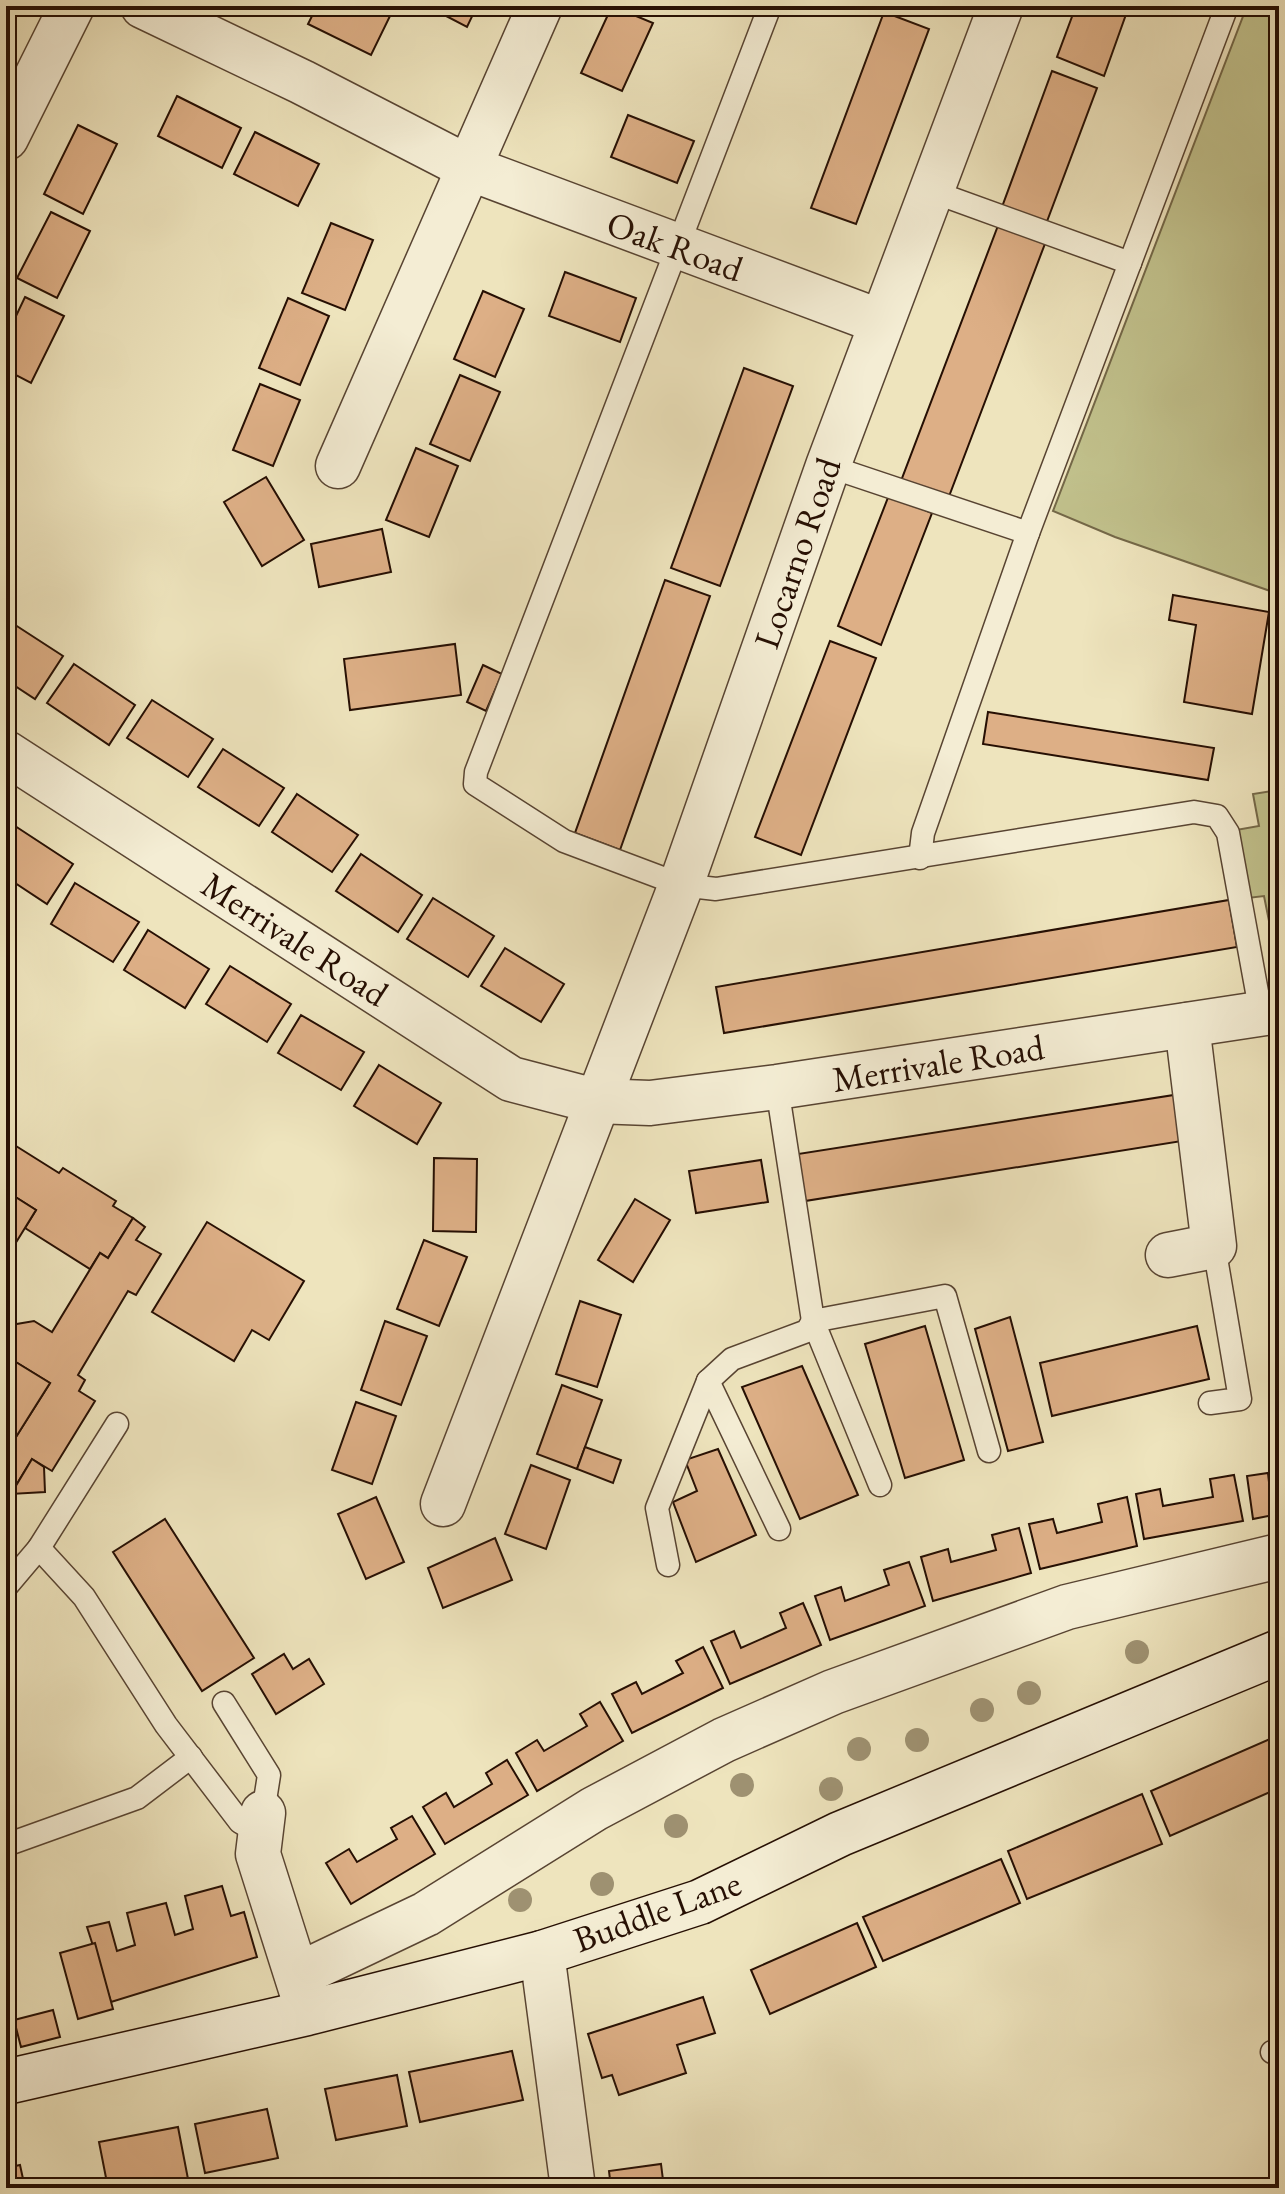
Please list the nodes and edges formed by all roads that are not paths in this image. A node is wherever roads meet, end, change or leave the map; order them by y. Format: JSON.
{"nodes":[{"id":1,"x":72,"y":6,"type":"edge"},
{"id":2,"x":143,"y":6,"type":"edge"},
{"id":3,"x":540,"y":6,"type":"edge"},
{"id":4,"x":770,"y":6,"type":"edge"},
{"id":5,"x":1001,"y":6,"type":"edge"},
{"id":6,"x":1227,"y":6,"type":"edge"},
{"id":7,"x":6,"y":138,"type":"edge"},
{"id":8,"x":469,"y":168,"type":"junction"},
{"id":9,"x":931,"y":191,"type":"junction"},
{"id":10,"x":675,"y":247,"type":"junction"},
{"id":11,"x":1130,"y":263,"type":"junction"},
{"id":12,"x":881,"y":322,"type":"junction"},
{"id":13,"x":338,"y":466,"type":"dead end"},
{"id":14,"x":828,"y":466,"type":"junction"},
{"id":15,"x":1028,"y":533,"type":"junction"},
{"id":16,"x":6,"y":753,"type":"edge"},
{"id":17,"x":920,"y":858,"type":"junction"},
{"id":18,"x":681,"y":885,"type":"junction"},
{"id":19,"x":1270,"y":1012,"type":"edge"},
{"id":20,"x":1187,"y":1025,"type":"junction"},
{"id":21,"x":777,"y":1087,"type":"junction"},
{"id":22,"x":595,"y":1101,"type":"junction"},
{"id":23,"x":1214,"y":1246,"type":"junction"},
{"id":24,"x":1168,"y":1255,"type":"dead end"},
{"id":25,"x":813,"y":1321,"type":"junction"},
{"id":26,"x":708,"y":1381,"type":"junction"},
{"id":27,"x":1210,"y":1403,"type":"dead end"},
{"id":28,"x":117,"y":1424,"type":"dead end"},
{"id":29,"x":989,"y":1451,"type":"dead end"},
{"id":30,"x":880,"y":1485,"type":"dead end"},
{"id":31,"x":443,"y":1504,"type":"dead end"},
{"id":32,"x":779,"y":1529,"type":"dead end"},
{"id":33,"x":39,"y":1548,"type":"junction"},
{"id":34,"x":1279,"y":1556,"type":"edge"},
{"id":35,"x":668,"y":1565,"type":"dead end"},
{"id":36,"x":6,"y":1587,"type":"edge"},
{"id":37,"x":1279,"y":1652,"type":"edge"},
{"id":38,"x":224,"y":1703,"type":"dead end"},
{"id":39,"x":191,"y":1757,"type":"junction"},
{"id":40,"x":261,"y":1823,"type":"junction"},
{"id":41,"x":6,"y":1845,"type":"edge"},
{"id":42,"x":542,"y":1953,"type":"junction"},
{"id":43,"x":303,"y":1994,"type":"junction"},
{"id":44,"x":6,"y":2082,"type":"edge"},
{"id":45,"x":573,"y":2188,"type":"edge"}],
"edges":[{"from":1,"to":7,"type":"street"},
{"from":2,"to":8,"type":"street","name":"Oak Road"},
{"from":3,"to":8,"type":"street"},
{"from":4,"to":10,"type":"lane"},
{"from":5,"to":9,"type":"street","name":"Locarno Road"},
{"from":6,"to":11,"type":"lane"},
{"from":8,"to":10,"type":"street","name":"Oak Road"},
{"from":8,"to":13,"type":"street"},
{"from":9,"to":11,"type":"lane"},
{"from":9,"to":12,"type":"street","name":"Locarno Road"},
{"from":10,"to":12,"type":"street","name":"Oak Road"},
{"from":10,"to":18,"type":"lane"},
{"from":11,"to":15,"type":"lane"},
{"from":12,"to":14,"type":"street","name":"Locarno Road"},
{"from":14,"to":15,"type":"lane"},
{"from":14,"to":18,"type":"street","name":"Locarno Road"},
{"from":15,"to":17,"type":"lane"},
{"from":16,"to":22,"type":"street","name":"Merrivale Road"},
{"from":17,"to":18,"type":"lane"},
{"from":17,"to":19,"type":"lane"},
{"from":18,"to":22,"type":"street","name":"Locarno Road"},
{"from":19,"to":20,"type":"street","name":"Merrivale Road"},
{"from":20,"to":21,"type":"street","name":"Merrivale Road"},
{"from":20,"to":23,"type":"street"},
{"from":21,"to":22,"type":"street","name":"Merrivale Road"},
{"from":21,"to":25,"type":"lane"},
{"from":22,"to":31,"type":"street"},
{"from":23,"to":24,"type":"street"},
{"from":23,"to":27,"type":"lane"},
{"from":25,"to":26,"type":"lane"},
{"from":25,"to":29,"type":"lane"},
{"from":25,"to":30,"type":"lane"},
{"from":26,"to":32,"type":"lane"},
{"from":26,"to":35,"type":"lane"},
{"from":28,"to":33,"type":"lane"},
{"from":33,"to":36,"type":"lane"},
{"from":33,"to":39,"type":"lane"},
{"from":34,"to":43,"type":"street","name":"Buddle Lane"},
{"from":37,"to":42,"type":"street","name":"Buddle Lane"},
{"from":38,"to":40,"type":"lane"},
{"from":39,"to":40,"type":"lane"},
{"from":39,"to":41,"type":"lane"},
{"from":40,"to":43,"type":"street"},
{"from":42,"to":43,"type":"street","name":"Buddle Lane"},
{"from":42,"to":45,"type":"street"},
{"from":43,"to":44,"type":"street","name":"Buddle Lane"}]}
